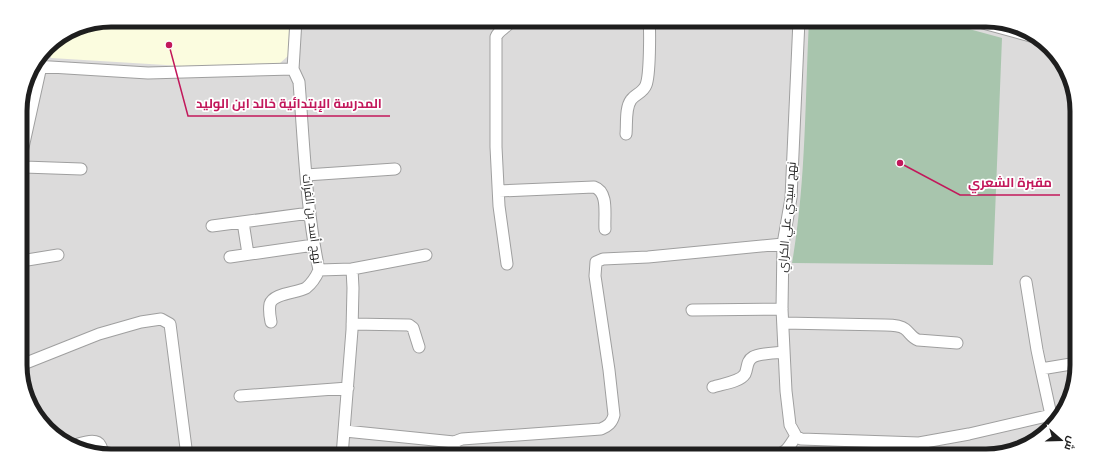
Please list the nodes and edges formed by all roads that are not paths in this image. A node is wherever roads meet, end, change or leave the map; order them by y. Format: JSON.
{"nodes":[{"id":1,"x":296,"y":27,"type":"edge"},
{"id":2,"x":506,"y":27,"type":"edge"},
{"id":3,"x":650,"y":27,"type":"edge"},
{"id":4,"x":799,"y":27,"type":"edge"},
{"id":5,"x":40,"y":66,"type":"edge"},
{"id":6,"x":293,"y":69,"type":"junction"},
{"id":7,"x":35,"y":75,"type":"edge"},
{"id":8,"x":27,"y":123,"type":"edge"},
{"id":9,"x":626,"y":134,"type":"dead end"},
{"id":10,"x":27,"y":167,"type":"edge"},
{"id":11,"x":81,"y":169,"type":"dead end"},
{"id":12,"x":395,"y":169,"type":"dead end"},
{"id":13,"x":306,"y":174,"type":"junction"},
{"id":14,"x":499,"y":191,"type":"junction"},
{"id":15,"x":310,"y":213,"type":"junction"},
{"id":16,"x":243,"y":222,"type":"junction"},
{"id":17,"x":212,"y":226,"type":"dead end"},
{"id":18,"x":605,"y":229,"type":"dead end"},
{"id":19,"x":783,"y":244,"type":"junction"},
{"id":20,"x":314,"y":245,"type":"junction"},
{"id":21,"x":248,"y":254,"type":"junction"},
{"id":22,"x":58,"y":255,"type":"dead end"},
{"id":23,"x":426,"y":255,"type":"dead end"},
{"id":24,"x":230,"y":257,"type":"dead end"},
{"id":25,"x":27,"y":260,"type":"edge"},
{"id":26,"x":506,"y":264,"type":"dead end"},
{"id":27,"x":352,"y":269,"type":"junction"},
{"id":28,"x":318,"y":270,"type":"junction"},
{"id":29,"x":1026,"y":282,"type":"dead end"},
{"id":30,"x":782,"y":309,"type":"junction"},
{"id":31,"x":692,"y":310,"type":"dead end"},
{"id":32,"x":271,"y":322,"type":"dead end"},
{"id":33,"x":783,"y":323,"type":"junction"},
{"id":34,"x":352,"y":324,"type":"junction"},
{"id":35,"x":957,"y":343,"type":"dead end"},
{"id":36,"x":419,"y":347,"type":"dead end"},
{"id":37,"x":784,"y":352,"type":"junction"},
{"id":38,"x":27,"y":363,"type":"edge"},
{"id":39,"x":1070,"y":364,"type":"edge"},
{"id":40,"x":1042,"y":369,"type":"junction"},
{"id":41,"x":713,"y":387,"type":"dead end"},
{"id":42,"x":348,"y":388,"type":"junction"},
{"id":43,"x":240,"y":396,"type":"dead end"},
{"id":44,"x":1051,"y":418,"type":"edge"},
{"id":45,"x":345,"y":431,"type":"junction"},
{"id":46,"x":796,"y":436,"type":"junction"},
{"id":47,"x":454,"y":442,"type":"junction"},
{"id":48,"x":919,"y":443,"type":"junction"},
{"id":49,"x":81,"y":444,"type":"edge"},
{"id":50,"x":101,"y":448,"type":"edge"},
{"id":51,"x":186,"y":449,"type":"edge"},
{"id":52,"x":343,"y":449,"type":"edge"},
{"id":53,"x":455,"y":449,"type":"edge"},
{"id":54,"x":787,"y":449,"type":"edge"},
{"id":55,"x":919,"y":449,"type":"edge"}],
"edges":[{"from":1,"to":6,"type":"street","name":"نهج أسد بن الفرات"},
{"from":2,"to":14,"type":"street"},
{"from":3,"to":9,"type":"street"},
{"from":4,"to":19,"type":"street","name":"نهج سيدي علي الكراي"},
{"from":5,"to":6,"type":"street"},
{"from":6,"to":13,"type":"street","name":"نهج أسد بن الفرات"},
{"from":7,"to":8,"type":"street"},
{"from":10,"to":11,"type":"street"},
{"from":12,"to":13,"type":"street"},
{"from":13,"to":15,"type":"street","name":"نهج أسد بن الفرات"},
{"from":14,"to":18,"type":"street"},
{"from":14,"to":26,"type":"street"},
{"from":15,"to":16,"type":"street"},
{"from":15,"to":20,"type":"street","name":"نهج أسد بن الفرات"},
{"from":16,"to":17,"type":"street"},
{"from":16,"to":21,"type":"street"},
{"from":19,"to":30,"type":"street","name":"نهج سيدي علي الكراي"},
{"from":19,"to":47,"type":"street"},
{"from":20,"to":21,"type":"street"},
{"from":20,"to":28,"type":"street","name":"نهج أسد بن الفرات"},
{"from":21,"to":24,"type":"street"},
{"from":22,"to":25,"type":"street"},
{"from":23,"to":27,"type":"street","name":"نهج أسد بن الفرات"},
{"from":27,"to":28,"type":"street","name":"نهج أسد بن الفرات"},
{"from":27,"to":34,"type":"street"},
{"from":28,"to":32,"type":"street"},
{"from":29,"to":40,"type":"street"},
{"from":30,"to":31,"type":"street"},
{"from":30,"to":33,"type":"street","name":"نهج سيدي علي الكراي"},
{"from":33,"to":35,"type":"street"},
{"from":33,"to":37,"type":"street","name":"نهج سيدي علي الكراي"},
{"from":34,"to":36,"type":"street"},
{"from":34,"to":42,"type":"street"},
{"from":37,"to":41,"type":"street"},
{"from":37,"to":46,"type":"street","name":"نهج سيدي علي الكراي"},
{"from":38,"to":51,"type":"street"},
{"from":39,"to":40,"type":"street"},
{"from":40,"to":44,"type":"street"},
{"from":42,"to":43,"type":"street"},
{"from":42,"to":45,"type":"street"},
{"from":44,"to":48,"type":"street"},
{"from":45,"to":47,"type":"street"},
{"from":45,"to":52,"type":"street"},
{"from":46,"to":48,"type":"street"},
{"from":46,"to":54,"type":"street"},
{"from":47,"to":53,"type":"street"},
{"from":48,"to":55,"type":"street"},
{"from":49,"to":50,"type":"street"}]}
